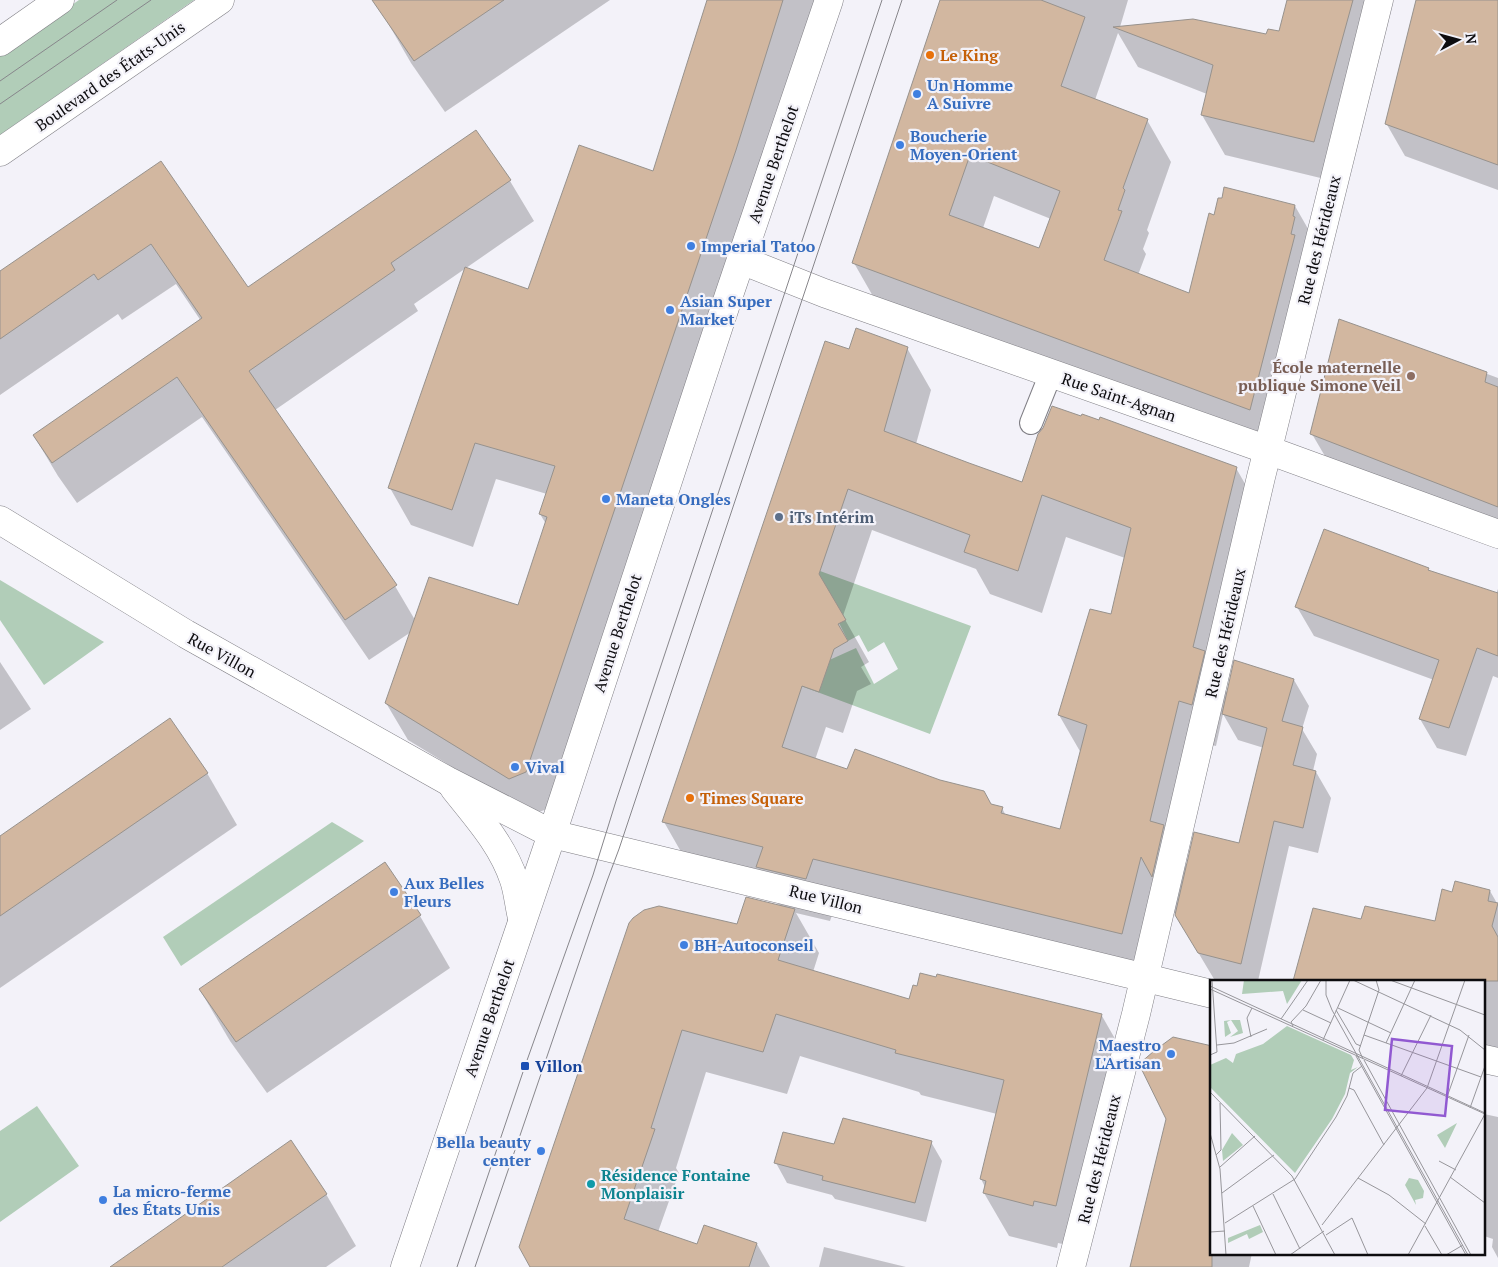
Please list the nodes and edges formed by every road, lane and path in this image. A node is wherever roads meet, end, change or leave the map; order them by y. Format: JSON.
{"nodes":[{"id":1,"x":60,"y":0,"type":"edge"},
{"id":2,"x":220,"y":0,"type":"edge"},
{"id":3,"x":829,"y":0,"type":"edge"},
{"id":4,"x":1379,"y":0,"type":"edge"},
{"id":5,"x":0,"y":42,"type":"edge"},
{"id":6,"x":0,"y":152,"type":"edge"},
{"id":7,"x":741,"y":260,"type":"junction"},
{"id":8,"x":1051,"y":373,"type":"junction"},
{"id":9,"x":1030,"y":423,"type":"dead end"},
{"id":10,"x":1268,"y":450,"type":"junction"},
{"id":11,"x":0,"y":520,"type":"edge"},
{"id":12,"x":1498,"y":534,"type":"edge"},
{"id":13,"x":448,"y":782,"type":"junction"},
{"id":14,"x":552,"y":834,"type":"junction"},
{"id":15,"x":522,"y":918,"type":"junction"},
{"id":16,"x":1144,"y":978,"type":"junction"},
{"id":17,"x":1210,"y":994,"type":"edge"},
{"id":18,"x":405,"y":1267,"type":"edge"},
{"id":19,"x":1071,"y":1267,"type":"edge"}],
"edges":[{"from":1,"to":5,"type":"street"},
{"from":2,"to":6,"type":"street","name":"Boulevard des États-Unis"},
{"from":3,"to":7,"type":"street","name":"Avenue Berthelot"},
{"from":4,"to":10,"type":"street","name":"Rue des Hérideaux"},
{"from":7,"to":8,"type":"street","name":"Rue Saint-Agnan"},
{"from":7,"to":14,"type":"street","name":"Avenue Berthelot"},
{"from":8,"to":9,"type":"lane"},
{"from":8,"to":10,"type":"street","name":"Rue Saint-Agnan"},
{"from":10,"to":12,"type":"street","name":"Rue Saint-Agnan"},
{"from":10,"to":16,"type":"street","name":"Rue des Hérideaux"},
{"from":11,"to":13,"type":"street","name":"Rue Villon"},
{"from":13,"to":14,"type":"street","name":"Rue Villon"},
{"from":13,"to":15,"type":"street","name":"Rue Villon"},
{"from":14,"to":15,"type":"street","name":"Avenue Berthelot"},
{"from":14,"to":16,"type":"street","name":"Rue Villon"},
{"from":15,"to":18,"type":"street","name":"Avenue Berthelot"},
{"from":16,"to":17,"type":"street","name":"Rue Villon"},
{"from":16,"to":19,"type":"street","name":"Rue des Hérideaux"}]}
